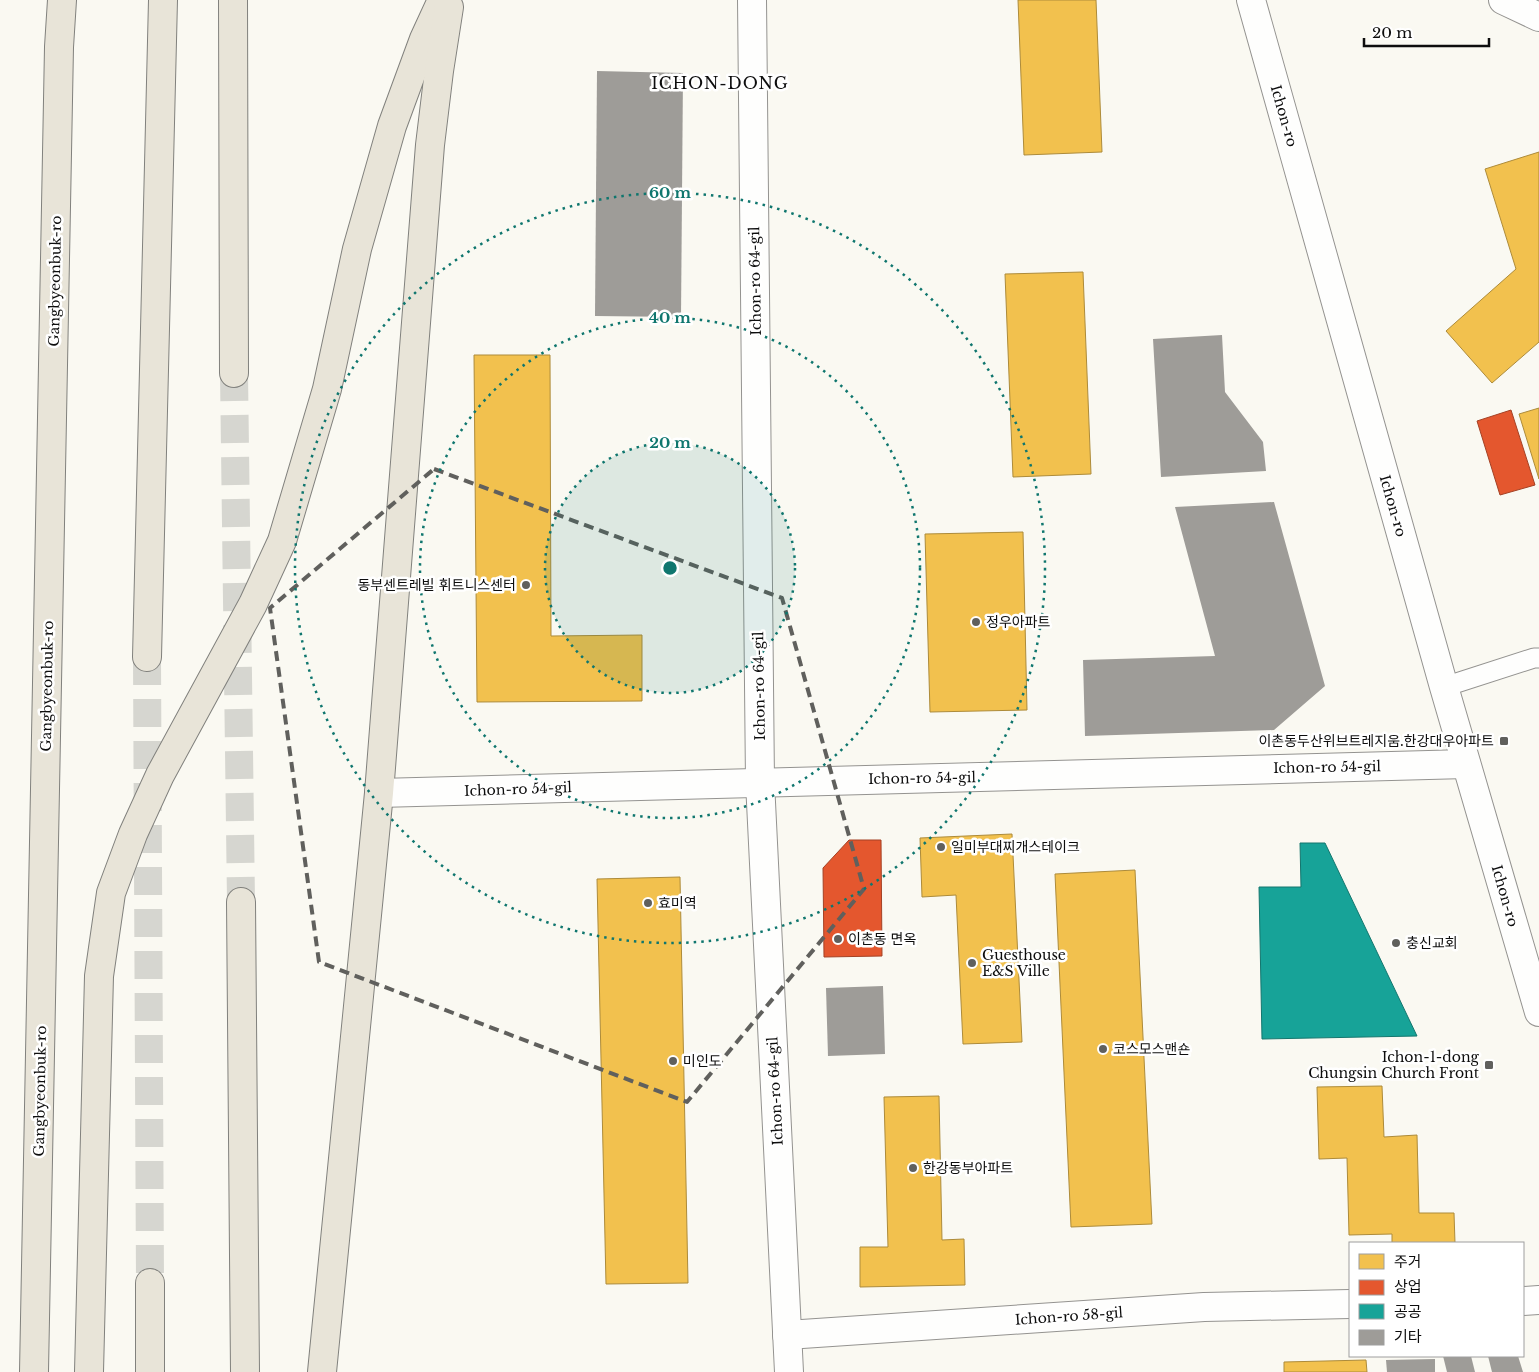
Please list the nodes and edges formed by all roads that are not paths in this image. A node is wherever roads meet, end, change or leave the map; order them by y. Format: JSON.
{"nodes":[{"id":1,"x":62,"y":0,"type":"edge"},
{"id":2,"x":162,"y":0,"type":"edge"},
{"id":3,"x":232,"y":0,"type":"edge"},
{"id":4,"x":442,"y":0,"type":"edge"},
{"id":5,"x":450,"y":0,"type":"edge"},
{"id":6,"x":752,"y":0,"type":"edge"},
{"id":7,"x":1252,"y":0,"type":"edge"},
{"id":8,"x":1503,"y":0,"type":"edge"},
{"id":9,"x":1539,"y":18,"type":"edge"},
{"id":10,"x":234,"y":373,"type":"tunnel mouth"},
{"id":11,"x":146,"y":657,"type":"tunnel mouth"},
{"id":12,"x":1539,"y":658,"type":"edge"},
{"id":13,"x":1444,"y":687,"type":"junction"},
{"id":14,"x":1466,"y":764,"type":"junction"},
{"id":15,"x":760,"y":782,"type":"junction"},
{"id":16,"x":379,"y":793,"type":"junction"},
{"id":17,"x":241,"y":902,"type":"tunnel mouth"},
{"id":18,"x":1539,"y":1012,"type":"edge"},
{"id":19,"x":150,"y":1283,"type":"tunnel mouth"},
{"id":20,"x":1539,"y":1300,"type":"edge"},
{"id":21,"x":1524,"y":1301,"type":"edge"},
{"id":22,"x":1349,"y":1304,"type":"edge"},
{"id":23,"x":787,"y":1335,"type":"junction"},
{"id":24,"x":34,"y":1372,"type":"edge"},
{"id":25,"x":89,"y":1372,"type":"edge"},
{"id":26,"x":150,"y":1372,"type":"edge"},
{"id":27,"x":245,"y":1372,"type":"edge"},
{"id":28,"x":322,"y":1372,"type":"edge"},
{"id":29,"x":789,"y":1372,"type":"edge"}],
"edges":[{"from":1,"to":24,"type":"highway","name":"Gangbyeonbuk-ro"},
{"from":2,"to":11,"type":"highway"},
{"from":3,"to":10,"type":"highway"},
{"from":4,"to":25,"type":"highway"},
{"from":5,"to":16,"type":"highway"},
{"from":6,"to":15,"type":"street","name":"Ichon-ro 64-gil"},
{"from":7,"to":13,"type":"street","name":"Ichon-ro"},
{"from":8,"to":9,"type":"street"},
{"from":12,"to":13,"type":"lane"},
{"from":13,"to":14,"type":"street","name":"Ichon-ro"},
{"from":14,"to":15,"type":"street","name":"Ichon-ro 54-gil"},
{"from":14,"to":18,"type":"street","name":"Ichon-ro"},
{"from":15,"to":16,"type":"street","name":"Ichon-ro 54-gil"},
{"from":15,"to":23,"type":"street","name":"Ichon-ro 64-gil"},
{"from":16,"to":28,"type":"highway"},
{"from":17,"to":27,"type":"highway"},
{"from":19,"to":26,"type":"highway"},
{"from":20,"to":21,"type":"street"},
{"from":22,"to":23,"type":"street","name":"Ichon-ro 58-gil"},
{"from":23,"to":29,"type":"street","name":"Ichon-ro 64-gil"}]}
